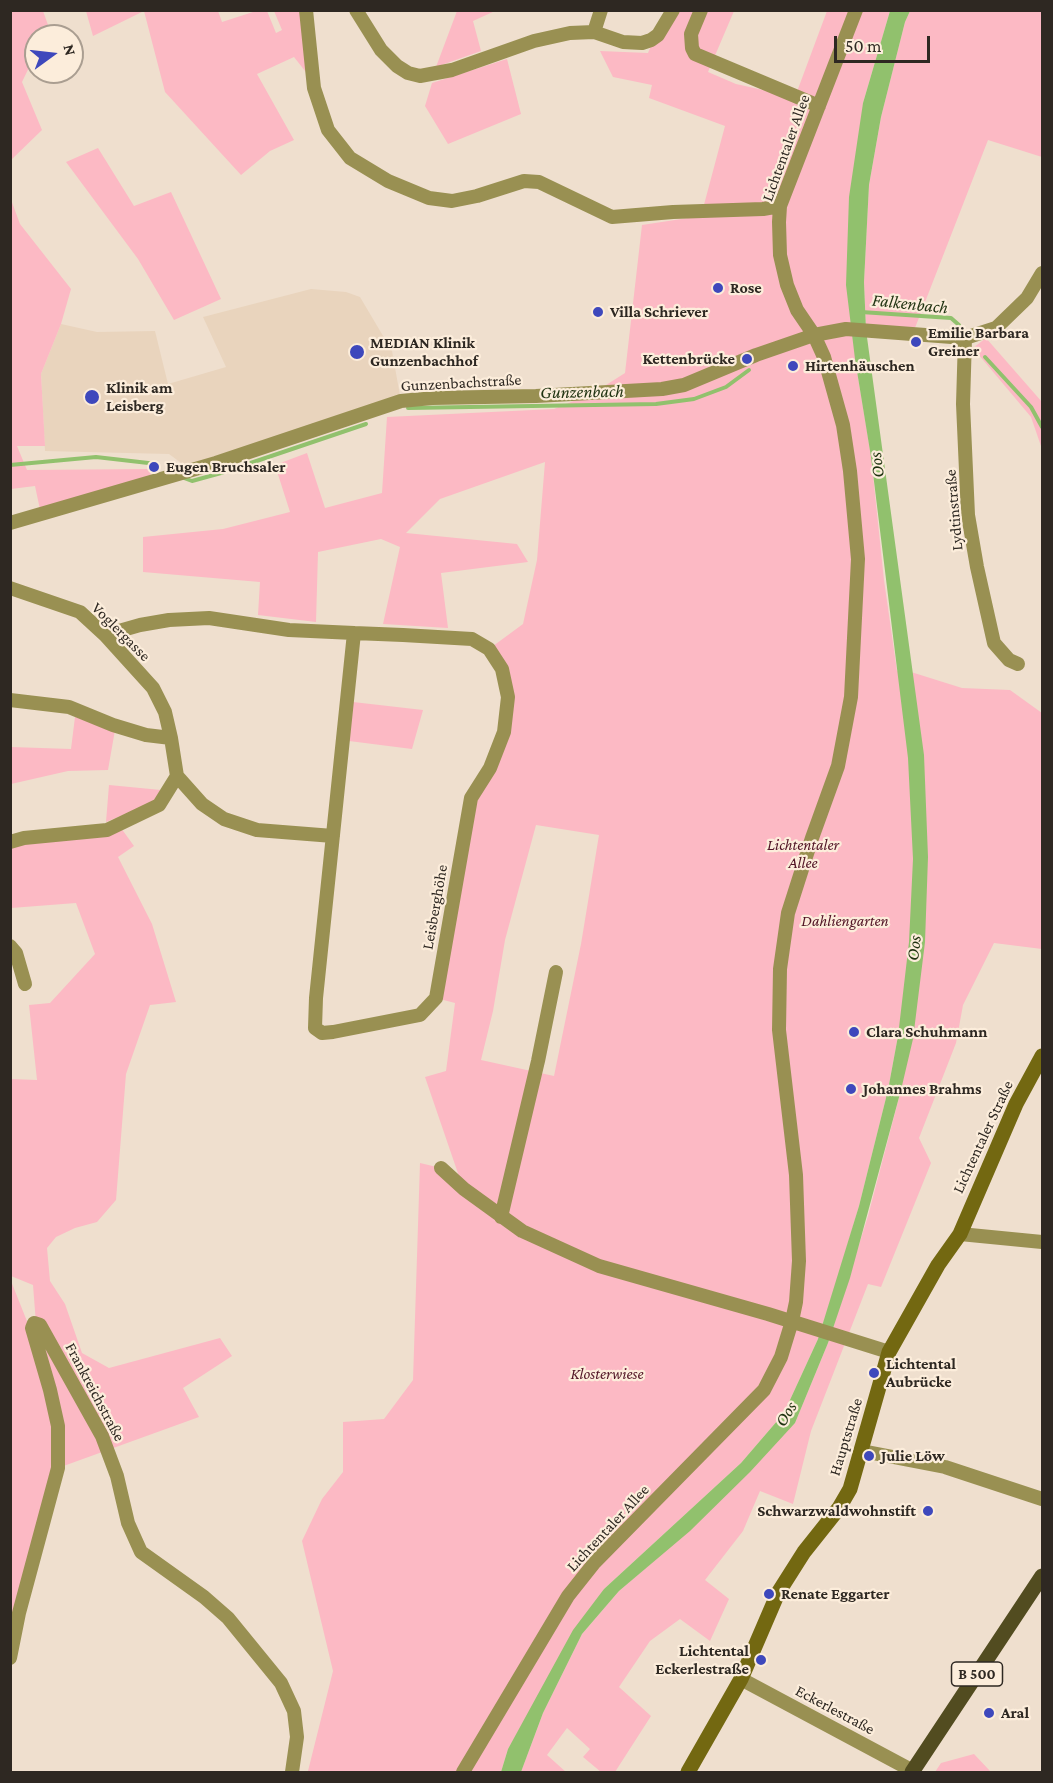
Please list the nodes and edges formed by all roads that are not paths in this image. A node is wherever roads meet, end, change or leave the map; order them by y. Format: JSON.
{"nodes":[{"id":1,"x":306,"y":10,"type":"edge"},
{"id":2,"x":356,"y":10,"type":"edge"},
{"id":3,"x":601,"y":10,"type":"edge"},
{"id":4,"x":673,"y":10,"type":"edge"},
{"id":5,"x":701,"y":10,"type":"edge"},
{"id":6,"x":856,"y":10,"type":"edge"},
{"id":7,"x":594,"y":32,"type":"junction"},
{"id":8,"x":819,"y":106,"type":"junction"},
{"id":9,"x":780,"y":206,"type":"junction"},
{"id":10,"x":1042,"y":273,"type":"edge"},
{"id":11,"x":814,"y":335,"type":"junction"},
{"id":12,"x":964,"y":338,"type":"junction"},
{"id":13,"x":10,"y":522,"type":"edge"},
{"id":14,"x":10,"y":588,"type":"edge"},
{"id":15,"x":354,"y":633,"type":"junction"},
{"id":16,"x":105,"y":635,"type":"junction"},
{"id":17,"x":1018,"y":664,"type":"dead end"},
{"id":18,"x":10,"y":700,"type":"edge"},
{"id":19,"x":171,"y":738,"type":"junction"},
{"id":20,"x":177,"y":776,"type":"junction"},
{"id":21,"x":333,"y":836,"type":"junction"},
{"id":22,"x":10,"y":842,"type":"edge"},
{"id":23,"x":10,"y":946,"type":"edge"},
{"id":24,"x":556,"y":972,"type":"dead end"},
{"id":25,"x":25,"y":984,"type":"dead end"},
{"id":26,"x":1042,"y":1056,"type":"edge"},
{"id":27,"x":441,"y":1168,"type":"dead end"},
{"id":28,"x":501,"y":1217,"type":"junction"},
{"id":29,"x":960,"y":1234,"type":"junction"},
{"id":30,"x":1042,"y":1242,"type":"edge"},
{"id":31,"x":792,"y":1321,"type":"junction"},
{"id":32,"x":889,"y":1352,"type":"junction"},
{"id":33,"x":862,"y":1451,"type":"junction"},
{"id":34,"x":1042,"y":1499,"type":"edge"},
{"id":35,"x":1042,"y":1576,"type":"edge"},
{"id":36,"x":10,"y":1658,"type":"edge"},
{"id":37,"x":741,"y":1680,"type":"junction"},
{"id":38,"x":913,"y":1772,"type":"edge"},
{"id":39,"x":292,"y":1773,"type":"edge"},
{"id":40,"x":463,"y":1773,"type":"edge"},
{"id":41,"x":688,"y":1773,"type":"edge"}],
"edges":[{"from":1,"to":9,"type":"street"},
{"from":2,"to":7,"type":"street"},
{"from":3,"to":7,"type":"street"},
{"from":4,"to":7,"type":"street"},
{"from":5,"to":8,"type":"street"},
{"from":6,"to":8,"type":"street","name":"Lichtentaler Allee"},
{"from":8,"to":9,"type":"street","name":"Lichtentaler Allee"},
{"from":9,"to":11,"type":"street","name":"Lichtentaler Allee"},
{"from":10,"to":12,"type":"street"},
{"from":11,"to":12,"type":"street","name":"Gunzenbachstraße"},
{"from":11,"to":13,"type":"street","name":"Gunzenbachstraße"},
{"from":11,"to":31,"type":"street","name":"Lichtentaler Allee"},
{"from":12,"to":17,"type":"street","name":"Lydtinstraße"},
{"from":14,"to":16,"type":"street","name":"Voglergasse"},
{"from":15,"to":16,"type":"street","name":"Leisberghöhe"},
{"from":15,"to":21,"type":"street","name":"Leisberghöhe"},
{"from":15,"to":21,"type":"street","name":"Leisberghöhe"},
{"from":16,"to":19,"type":"street","name":"Voglergasse"},
{"from":18,"to":19,"type":"street"},
{"from":19,"to":20,"type":"street","name":"Voglergasse"},
{"from":20,"to":21,"type":"street"},
{"from":20,"to":22,"type":"street"},
{"from":23,"to":25,"type":"street"},
{"from":24,"to":28,"type":"street"},
{"from":26,"to":29,"type":"main road","name":"Lichtentaler Straße"},
{"from":27,"to":28,"type":"street"},
{"from":28,"to":31,"type":"street"},
{"from":29,"to":30,"type":"street"},
{"from":29,"to":32,"type":"main road","name":"Hauptstraße"},
{"from":31,"to":32,"type":"street"},
{"from":31,"to":40,"type":"street","name":"Lichtentaler Allee"},
{"from":32,"to":33,"type":"main road","name":"Hauptstraße"},
{"from":33,"to":34,"type":"street"},
{"from":33,"to":37,"type":"main road","name":"Hauptstraße"},
{"from":35,"to":38,"type":"main road","number":"B 500"},
{"from":36,"to":39,"type":"street","name":"Frankreichstraße"},
{"from":37,"to":38,"type":"street","name":"Eckerlestraße"},
{"from":37,"to":41,"type":"main road","name":"Hauptstraße"}]}
